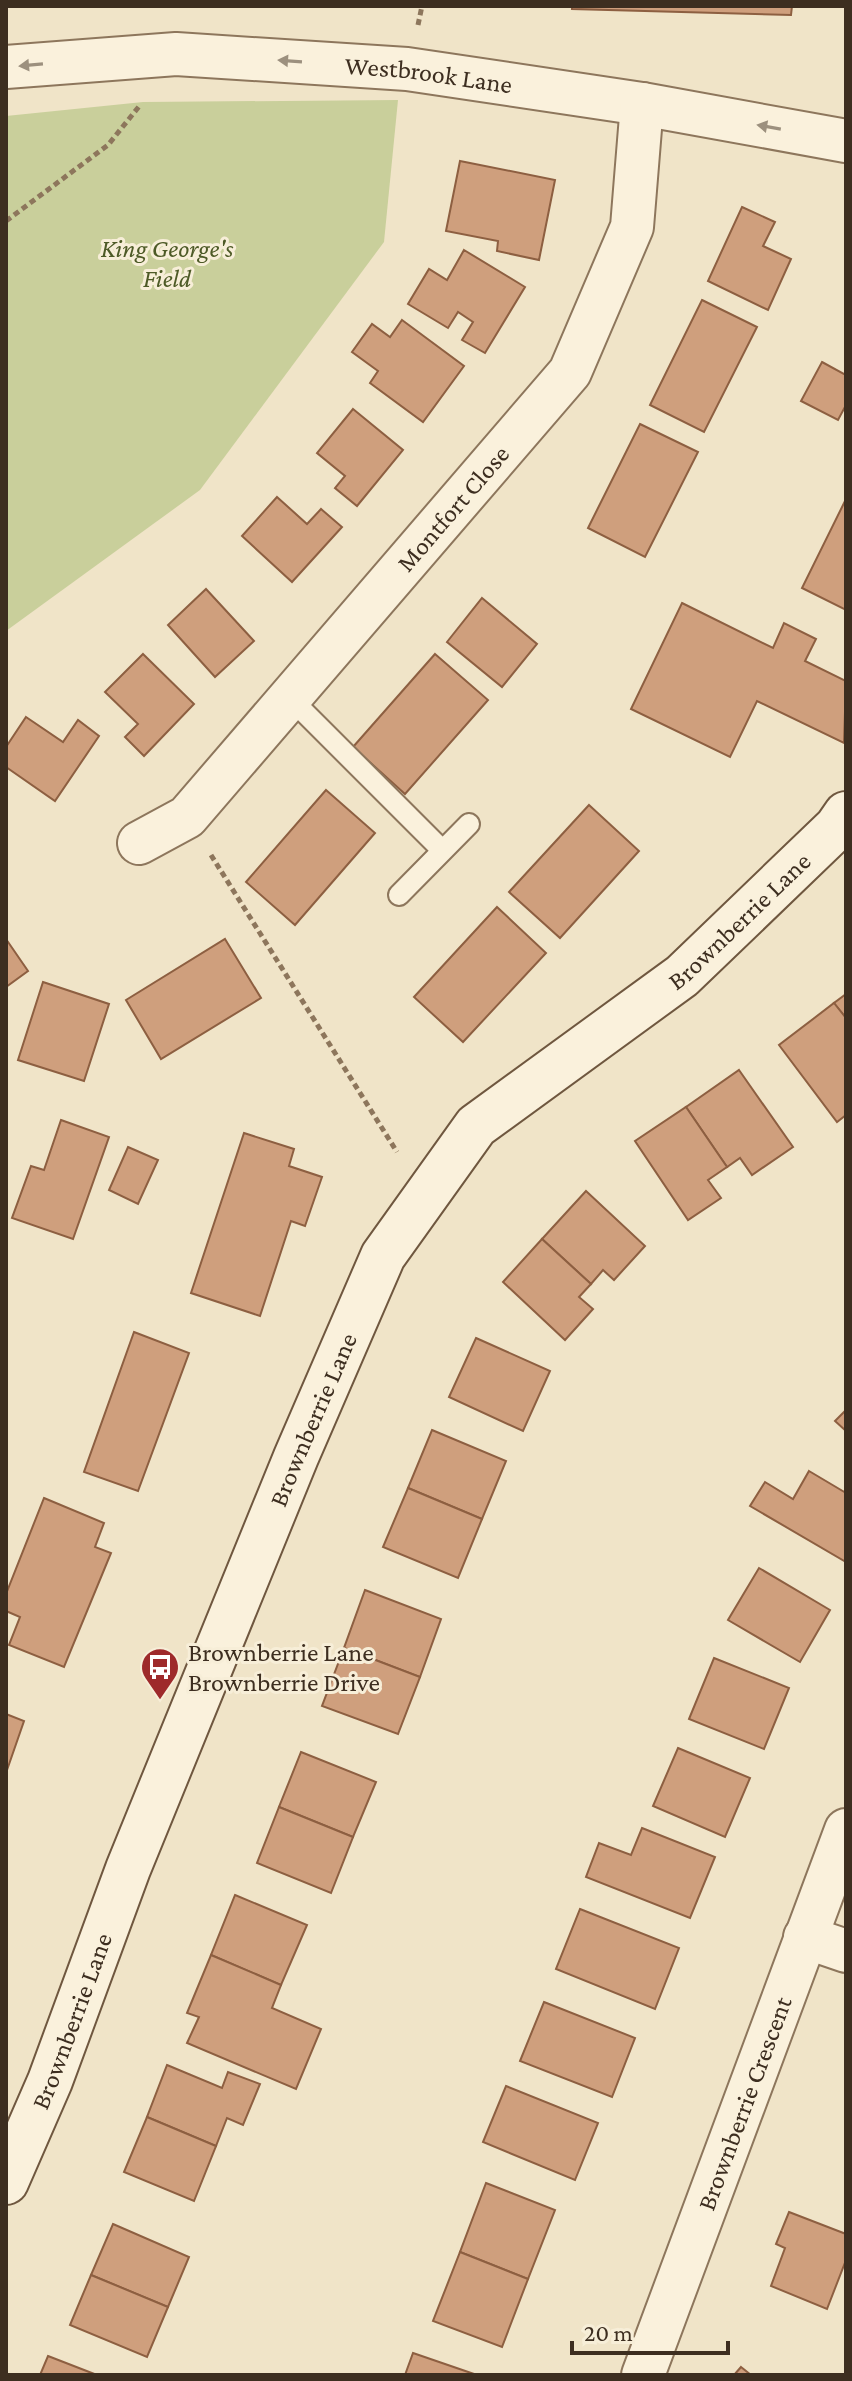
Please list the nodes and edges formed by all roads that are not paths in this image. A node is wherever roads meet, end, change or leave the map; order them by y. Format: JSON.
{"nodes":[{"id":1,"x":6,"y":67,"type":"edge"},
{"id":2,"x":642,"y":104,"type":"junction"},
{"id":3,"x":846,"y":141,"type":"edge"},
{"id":4,"x":289,"y":697,"type":"junction"},
{"id":5,"x":846,"y":814,"type":"edge"},
{"id":6,"x":469,"y":824,"type":"dead end"},
{"id":7,"x":139,"y":843,"type":"dead end"},
{"id":8,"x":442,"y":850,"type":"junction"},
{"id":9,"x":399,"y":895,"type":"dead end"},
{"id":10,"x":846,"y":1830,"type":"edge"},
{"id":11,"x":805,"y":1937,"type":"junction"},
{"id":12,"x":846,"y":1951,"type":"edge"},
{"id":13,"x":6,"y":2182,"type":"edge"},
{"id":14,"x":643,"y":2375,"type":"edge"}],
"edges":[{"from":2,"to":1,"type":"street","name":"Westbrook Lane","one_way":true},
{"from":3,"to":2,"type":"street","name":"Westbrook Lane","one_way":true},
{"from":2,"to":4,"type":"street","name":"Montfort Close"},
{"from":4,"to":7,"type":"street","name":"Montfort Close"},
{"from":4,"to":8,"type":"lane"},
{"from":5,"to":13,"type":"street","name":"Brownberrie Lane"},
{"from":6,"to":8,"type":"lane"},
{"from":8,"to":9,"type":"lane"},
{"from":10,"to":11,"type":"street","name":"Brownberrie Crescent"},
{"from":11,"to":12,"type":"street"},
{"from":11,"to":14,"type":"street","name":"Brownberrie Crescent"}]}
